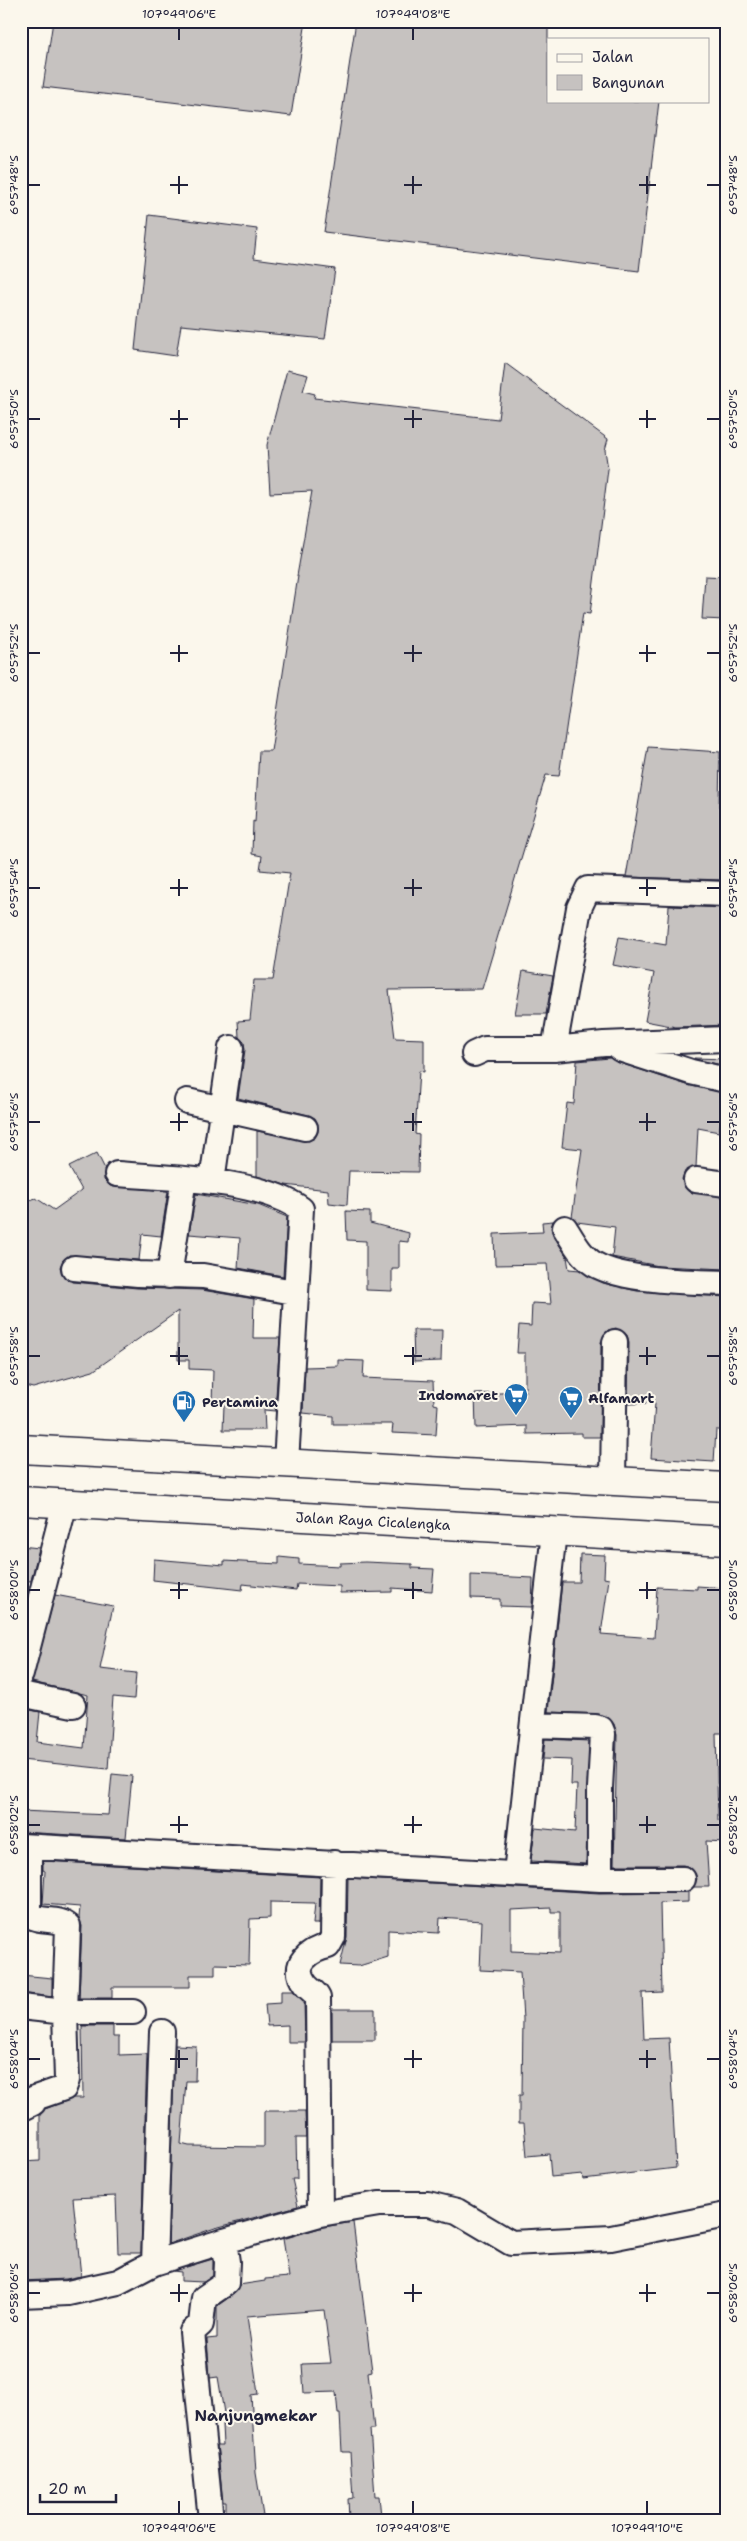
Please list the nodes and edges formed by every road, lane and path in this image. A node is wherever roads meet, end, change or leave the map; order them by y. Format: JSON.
{"nodes":[{"id":1,"x":726,"y":894,"type":"edge"},
{"id":2,"x":726,"y":1039,"type":"edge"},
{"id":3,"x":604,"y":1044,"type":"junction"},
{"id":4,"x":231,"y":1048,"type":"dead end"},
{"id":5,"x":554,"y":1049,"type":"junction"},
{"id":6,"x":474,"y":1054,"type":"dead end"},
{"id":7,"x":726,"y":1080,"type":"edge"},
{"id":8,"x":187,"y":1102,"type":"dead end"},
{"id":9,"x":221,"y":1109,"type":"junction"},
{"id":10,"x":305,"y":1128,"type":"dead end"},
{"id":11,"x":117,"y":1174,"type":"dead end"},
{"id":12,"x":184,"y":1179,"type":"junction"},
{"id":13,"x":696,"y":1180,"type":"dead end"},
{"id":14,"x":212,"y":1181,"type":"junction"},
{"id":15,"x":726,"y":1184,"type":"edge"},
{"id":16,"x":565,"y":1228,"type":"dead end"},
{"id":17,"x":74,"y":1268,"type":"dead end"},
{"id":18,"x":169,"y":1276,"type":"junction"},
{"id":19,"x":726,"y":1283,"type":"edge"},
{"id":20,"x":294,"y":1292,"type":"junction"},
{"id":21,"x":615,"y":1342,"type":"dead end"},
{"id":22,"x":21,"y":1449,"type":"edge"},
{"id":23,"x":286,"y":1463,"type":"junction"},
{"id":24,"x":613,"y":1480,"type":"junction"},
{"id":25,"x":726,"y":1487,"type":"edge"},
{"id":26,"x":21,"y":1501,"type":"edge"},
{"id":27,"x":65,"y":1503,"type":"junction"},
{"id":28,"x":554,"y":1532,"type":"junction"},
{"id":29,"x":726,"y":1541,"type":"edge"},
{"id":30,"x":21,"y":1674,"type":"edge"},
{"id":31,"x":21,"y":1694,"type":"edge"},
{"id":32,"x":73,"y":1705,"type":"dead end"},
{"id":33,"x":533,"y":1725,"type":"junction"},
{"id":34,"x":25,"y":1846,"type":"edge"},
{"id":35,"x":334,"y":1863,"type":"junction"},
{"id":36,"x":516,"y":1873,"type":"junction"},
{"id":37,"x":600,"y":1878,"type":"junction"},
{"id":38,"x":683,"y":1879,"type":"dead end"},
{"id":39,"x":21,"y":2007,"type":"edge"},
{"id":40,"x":65,"y":2012,"type":"junction"},
{"id":41,"x":133,"y":2012,"type":"dead end"},
{"id":42,"x":162,"y":2032,"type":"dead end"},
{"id":43,"x":21,"y":2109,"type":"edge"},
{"id":44,"x":320,"y":2214,"type":"junction"},
{"id":45,"x":726,"y":2215,"type":"edge"},
{"id":46,"x":224,"y":2241,"type":"junction"},
{"id":47,"x":154,"y":2263,"type":"junction"},
{"id":48,"x":21,"y":2295,"type":"edge"},
{"id":49,"x":211,"y":2520,"type":"edge"}],
"edges":[{"from":1,"to":5,"type":"street"},
{"from":2,"to":3,"type":"street"},
{"from":3,"to":5,"type":"street"},
{"from":3,"to":7,"type":"street"},
{"from":4,"to":9,"type":"street"},
{"from":5,"to":6,"type":"street"},
{"from":8,"to":9,"type":"street"},
{"from":9,"to":10,"type":"street"},
{"from":9,"to":14,"type":"street"},
{"from":11,"to":12,"type":"street"},
{"from":12,"to":14,"type":"street"},
{"from":12,"to":18,"type":"street"},
{"from":13,"to":15,"type":"street"},
{"from":14,"to":20,"type":"street"},
{"from":16,"to":19,"type":"street"},
{"from":17,"to":18,"type":"street"},
{"from":18,"to":20,"type":"street"},
{"from":20,"to":23,"type":"street"},
{"from":21,"to":24,"type":"street"},
{"from":22,"to":23,"type":"highway"},
{"from":23,"to":24,"type":"highway"},
{"from":24,"to":25,"type":"highway"},
{"from":26,"to":27,"type":"highway","name":"Jalan Raya Cicalengka"},
{"from":27,"to":28,"type":"highway","name":"Jalan Raya Cicalengka"},
{"from":27,"to":30,"type":"street"},
{"from":28,"to":29,"type":"highway","name":"Jalan Raya Cicalengka"},
{"from":28,"to":33,"type":"street"},
{"from":31,"to":32,"type":"street"},
{"from":33,"to":36,"type":"street"},
{"from":33,"to":37,"type":"street"},
{"from":34,"to":35,"type":"street"},
{"from":34,"to":40,"type":"street"},
{"from":35,"to":36,"type":"street"},
{"from":35,"to":44,"type":"street"},
{"from":36,"to":37,"type":"street"},
{"from":37,"to":38,"type":"street"},
{"from":39,"to":40,"type":"street"},
{"from":40,"to":41,"type":"street"},
{"from":40,"to":43,"type":"street"},
{"from":42,"to":47,"type":"street"},
{"from":44,"to":45,"type":"street"},
{"from":44,"to":46,"type":"street"},
{"from":46,"to":47,"type":"street"},
{"from":46,"to":49,"type":"street"},
{"from":47,"to":48,"type":"street"}]}
